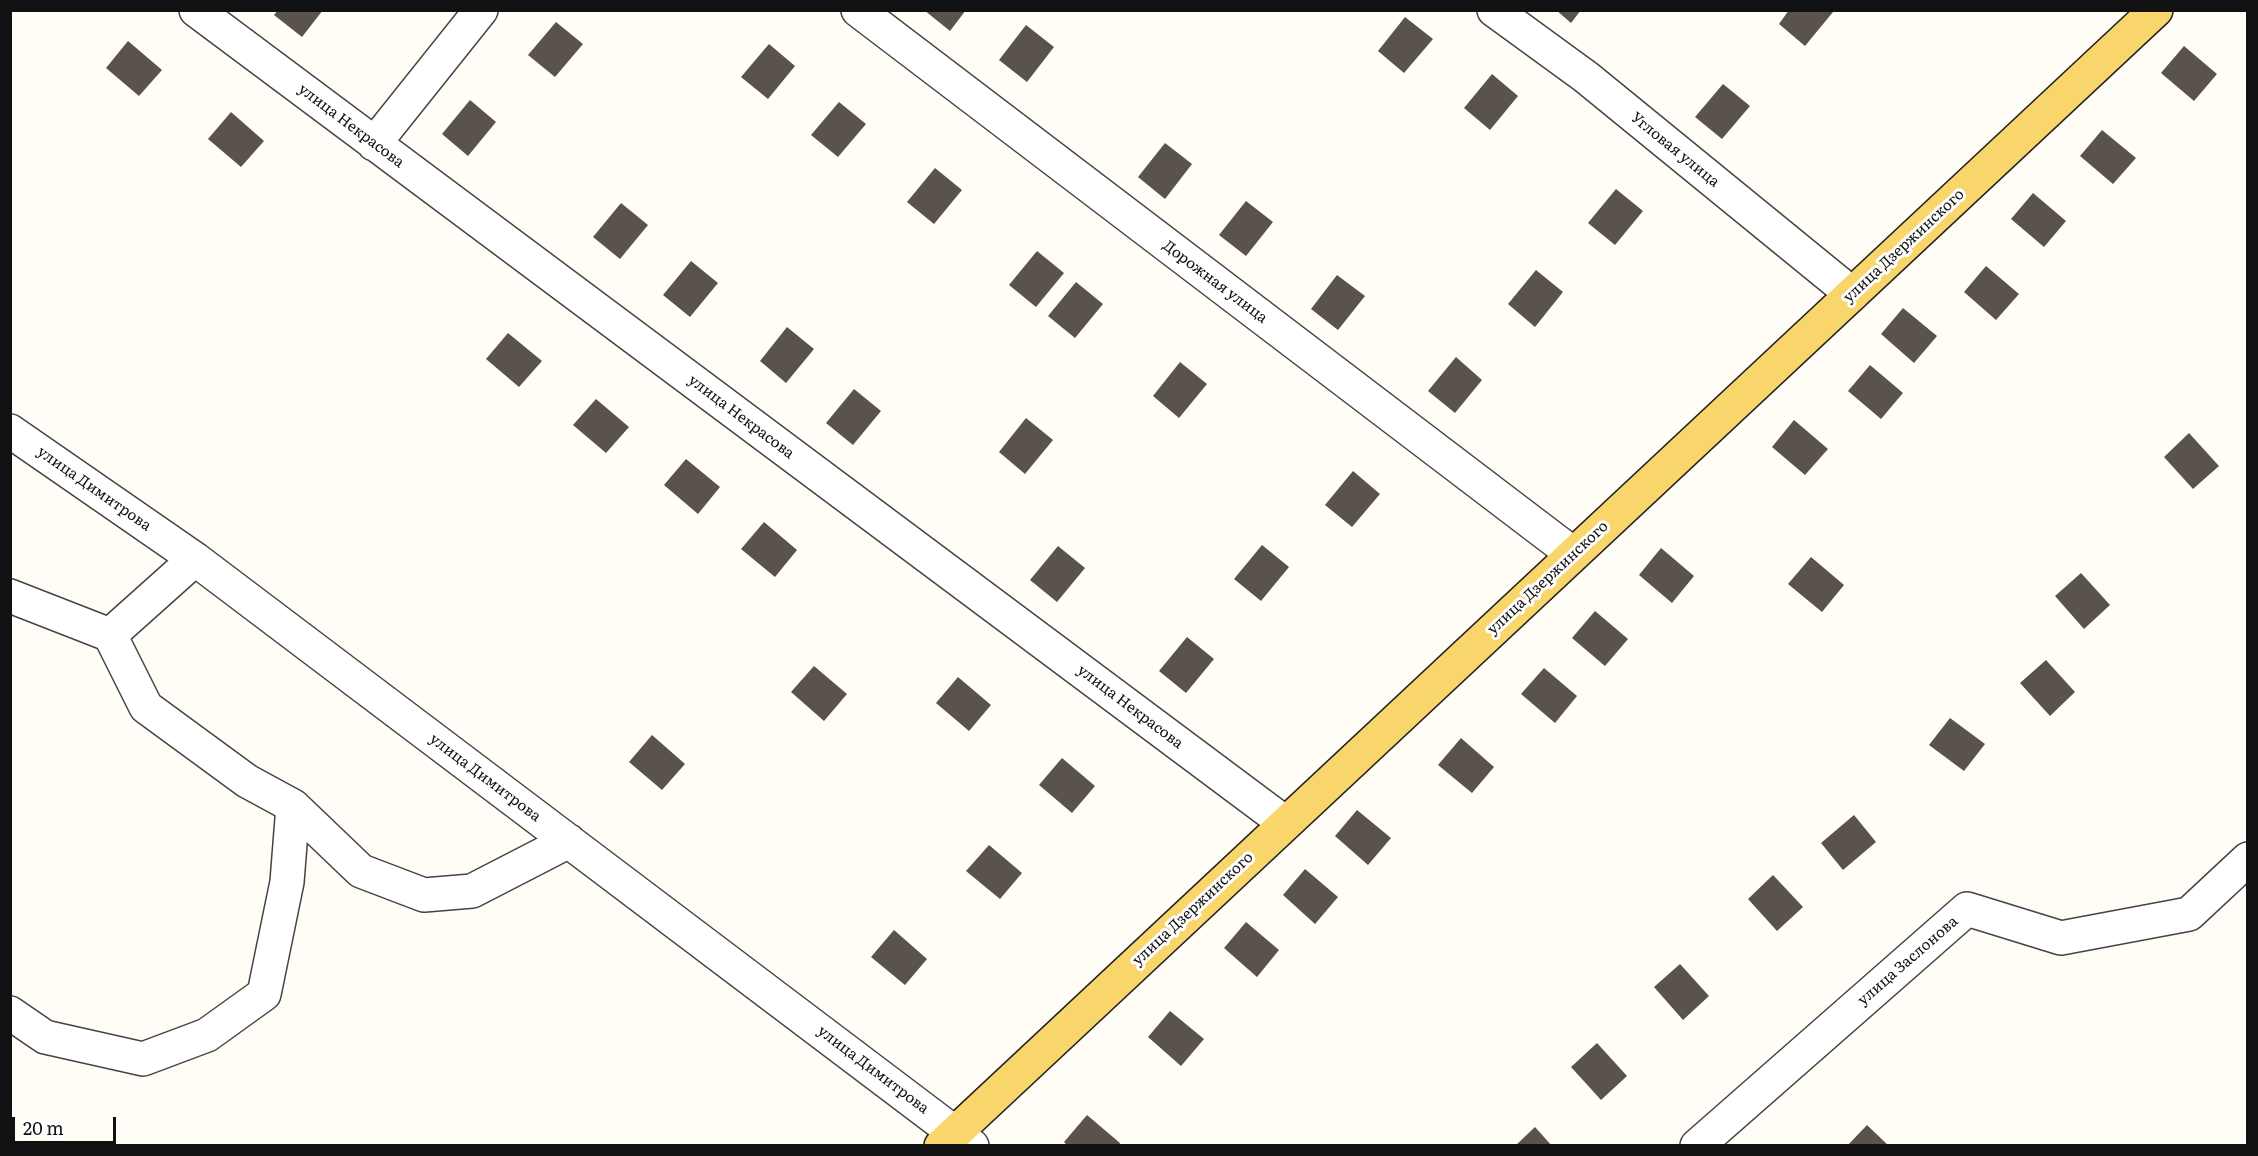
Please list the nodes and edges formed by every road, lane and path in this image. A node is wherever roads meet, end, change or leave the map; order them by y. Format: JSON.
{"nodes":[{"id":1,"x":196,"y":10,"type":"edge"},
{"id":2,"x":481,"y":10,"type":"edge"},
{"id":3,"x":858,"y":10,"type":"edge"},
{"id":4,"x":1494,"y":10,"type":"edge"},
{"id":5,"x":2156,"y":10,"type":"edge"},
{"id":6,"x":375,"y":144,"type":"junction"},
{"id":7,"x":1852,"y":294,"type":"junction"},
{"id":8,"x":10,"y":431,"type":"edge"},
{"id":9,"x":1573,"y":554,"type":"junction"},
{"id":10,"x":195,"y":560,"type":"junction"},
{"id":11,"x":10,"y":596,"type":"edge"},
{"id":12,"x":110,"y":634,"type":"junction"},
{"id":13,"x":292,"y":806,"type":"junction"},
{"id":14,"x":1286,"y":823,"type":"junction"},
{"id":15,"x":569,"y":841,"type":"junction"},
{"id":16,"x":2247,"y":858,"type":"edge"},
{"id":17,"x":10,"y":1013,"type":"edge"},
{"id":18,"x":956,"y":1141,"type":"edge"},
{"id":19,"x":1696,"y":1146,"type":"edge"}],
"edges":[{"from":1,"to":6,"type":"street","name":"улица Некрасова"},
{"from":2,"to":6,"type":"street"},
{"from":3,"to":9,"type":"street","name":"Дорожная улица"},
{"from":4,"to":7,"type":"street","name":"Угловая улица"},
{"from":5,"to":7,"type":"main road","name":"улица Дзержинского"},
{"from":6,"to":14,"type":"street","name":"улица Некрасова"},
{"from":7,"to":9,"type":"main road","name":"улица Дзержинского"},
{"from":8,"to":10,"type":"street","name":"улица Димитрова"},
{"from":9,"to":14,"type":"main road","name":"улица Дзержинского"},
{"from":10,"to":12,"type":"street"},
{"from":10,"to":15,"type":"street","name":"улица Димитрова"},
{"from":11,"to":12,"type":"street"},
{"from":12,"to":13,"type":"street"},
{"from":13,"to":15,"type":"street"},
{"from":13,"to":17,"type":"street"},
{"from":14,"to":18,"type":"main road","name":"улица Дзержинского"},
{"from":15,"to":18,"type":"street","name":"улица Димитрова"},
{"from":16,"to":19,"type":"street","name":"улица Заслонова"}]}
